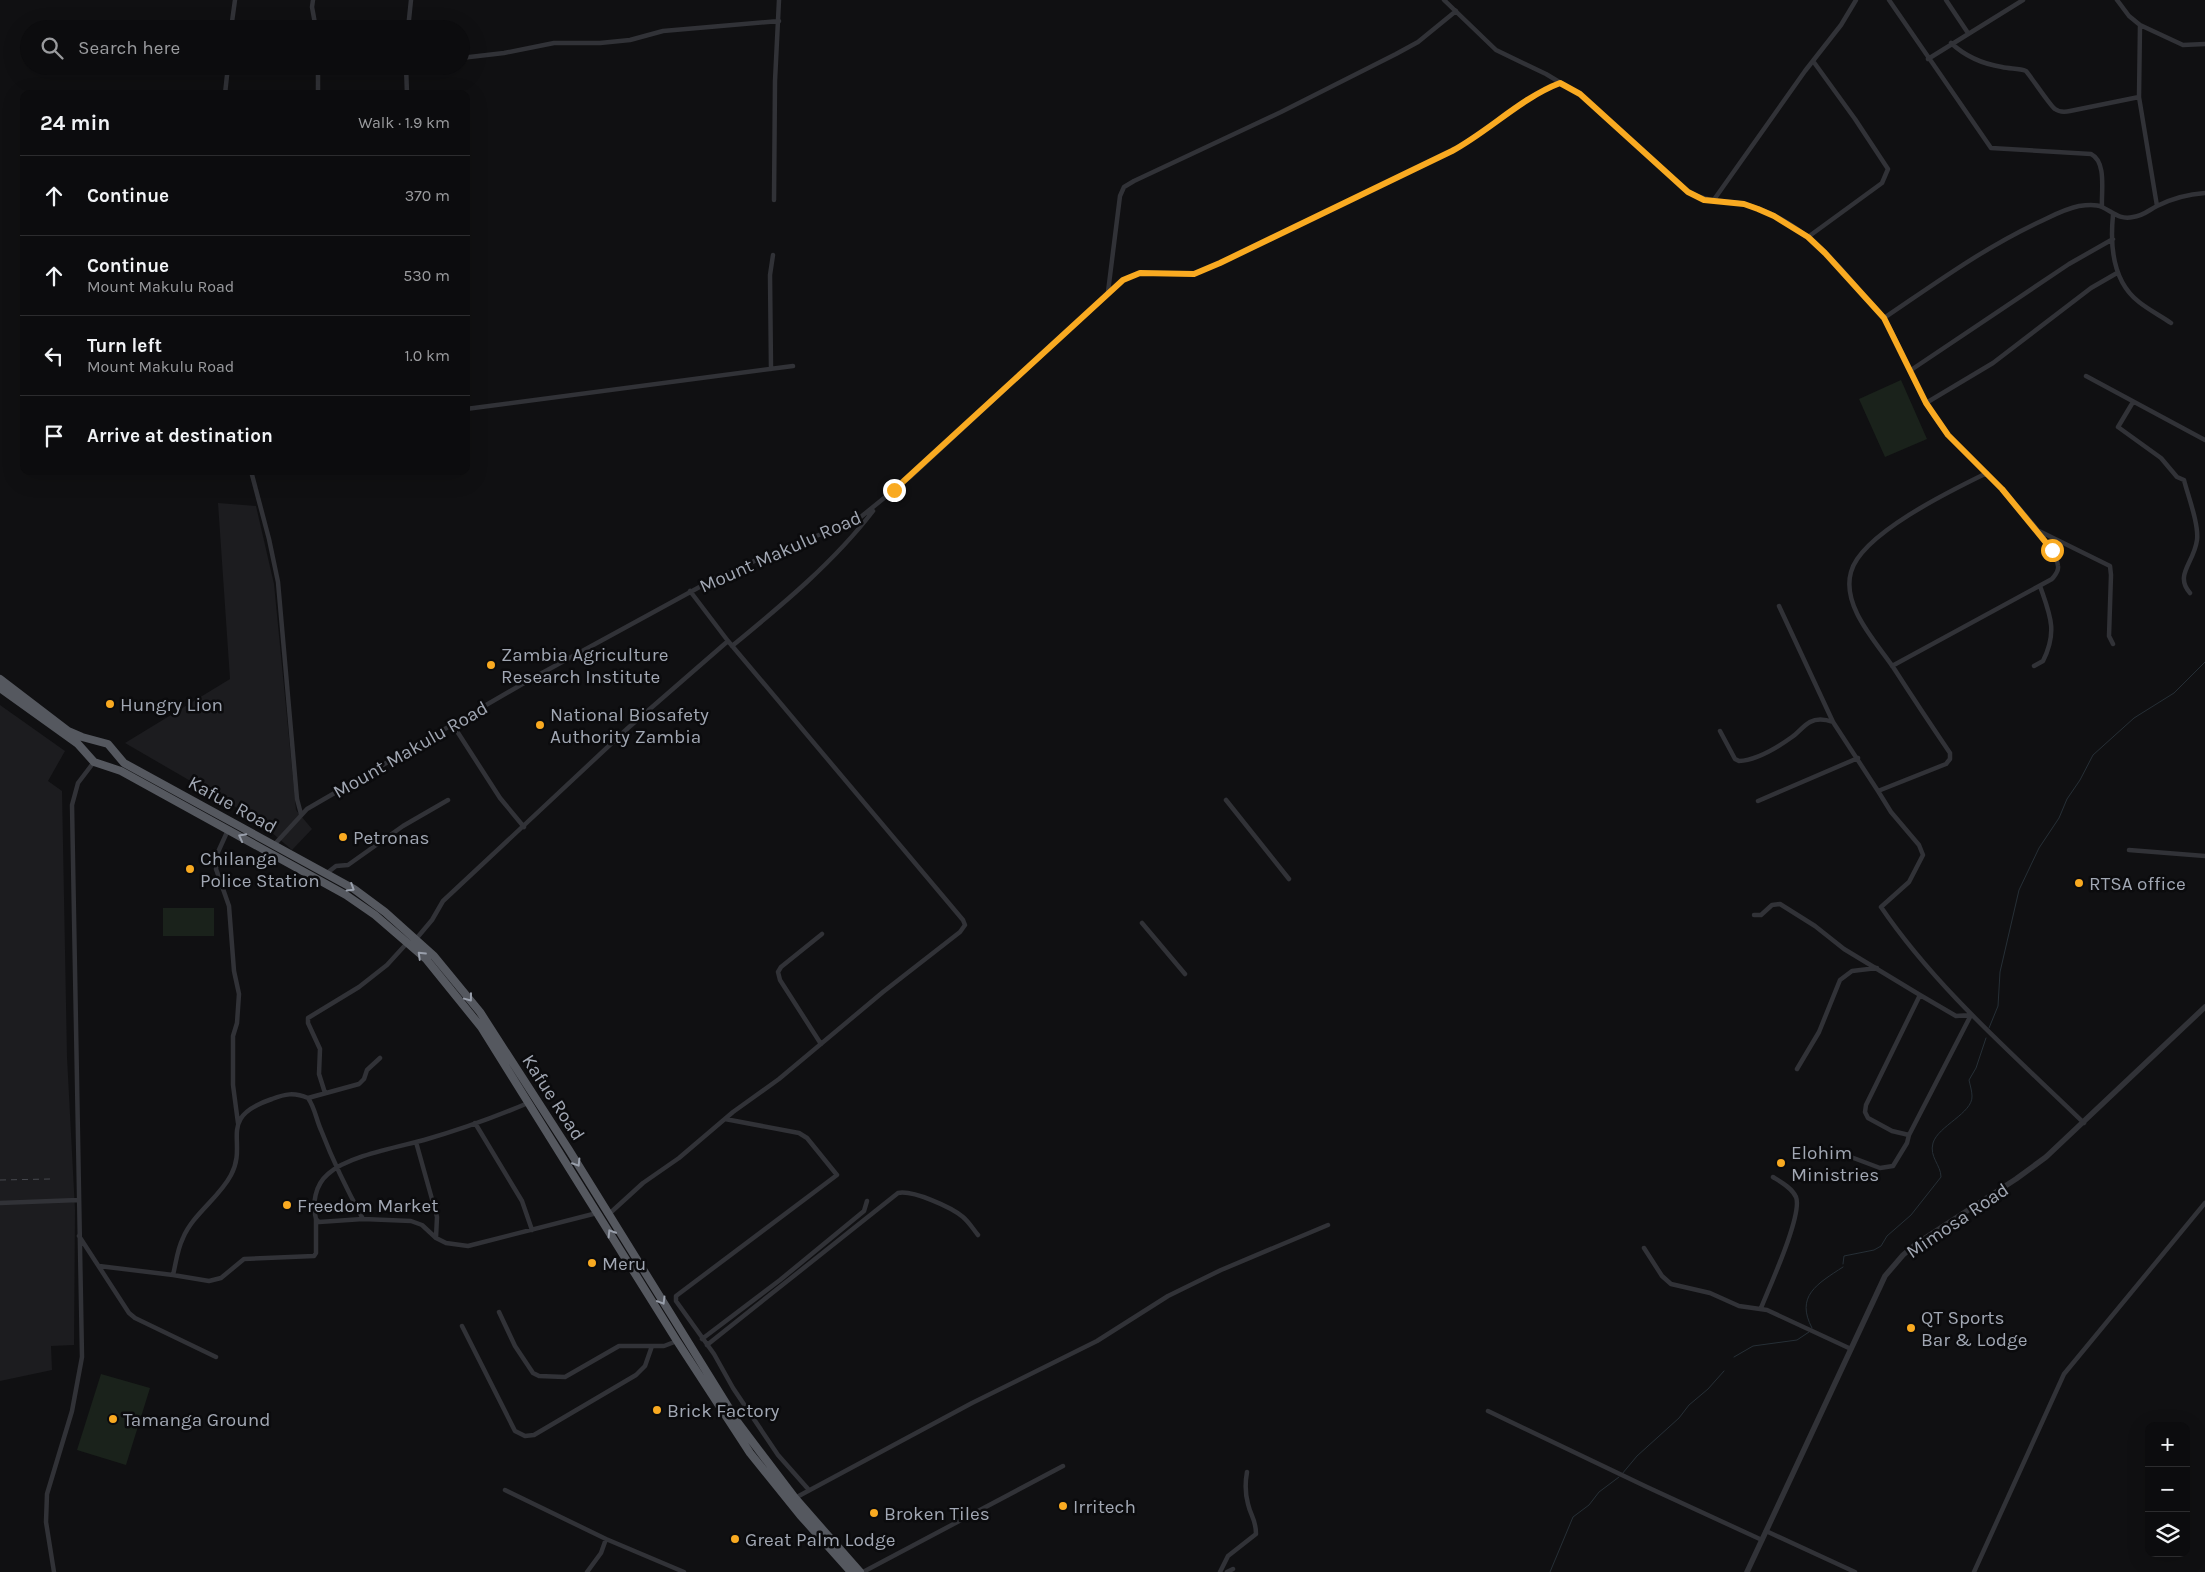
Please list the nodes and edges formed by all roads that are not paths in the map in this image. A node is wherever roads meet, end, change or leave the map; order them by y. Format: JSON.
{"nodes":[{"id":1,"x":235,"y":0,"type":"edge"},
{"id":2,"x":313,"y":0,"type":"edge"},
{"id":3,"x":411,"y":0,"type":"edge"},
{"id":4,"x":779,"y":0,"type":"edge"},
{"id":5,"x":1444,"y":0,"type":"edge"},
{"id":6,"x":1856,"y":0,"type":"edge"},
{"id":7,"x":1889,"y":0,"type":"edge"},
{"id":8,"x":1946,"y":0,"type":"edge"},
{"id":9,"x":2023,"y":0,"type":"edge"},
{"id":10,"x":2117,"y":0,"type":"edge"},
{"id":11,"x":1456,"y":11,"type":"junction"},
{"id":12,"x":233,"y":20,"type":"edge"},
{"id":13,"x":314,"y":20,"type":"edge"},
{"id":14,"x":409,"y":20,"type":"edge"},
{"id":15,"x":780,"y":21,"type":"junction"},
{"id":16,"x":2140,"y":25,"type":"junction"},
{"id":17,"x":1968,"y":33,"type":"junction"},
{"id":18,"x":1951,"y":42,"type":"junction"},
{"id":19,"x":2205,"y":44,"type":"edge"},
{"id":20,"x":470,"y":57,"type":"edge"},
{"id":21,"x":1928,"y":59,"type":"junction"},
{"id":22,"x":1813,"y":61,"type":"junction"},
{"id":23,"x":227,"y":75,"type":"edge"},
{"id":24,"x":318,"y":75,"type":"edge"},
{"id":25,"x":406,"y":75,"type":"edge"},
{"id":26,"x":1560,"y":83,"type":"junction"},
{"id":27,"x":225,"y":90,"type":"edge"},
{"id":28,"x":318,"y":90,"type":"edge"},
{"id":29,"x":407,"y":90,"type":"edge"},
{"id":30,"x":2139,"y":97,"type":"junction"},
{"id":31,"x":2205,"y":193,"type":"edge"},
{"id":32,"x":774,"y":200,"type":"dead end"},
{"id":33,"x":1713,"y":200,"type":"junction"},
{"id":34,"x":2157,"y":206,"type":"junction"},
{"id":35,"x":2102,"y":207,"type":"junction"},
{"id":36,"x":2113,"y":215,"type":"junction"},
{"id":37,"x":1808,"y":237,"type":"junction"},
{"id":38,"x":2113,"y":239,"type":"junction"},
{"id":39,"x":773,"y":255,"type":"dead end"},
{"id":40,"x":2117,"y":273,"type":"junction"},
{"id":41,"x":1108,"y":292,"type":"junction"},
{"id":42,"x":1884,"y":318,"type":"junction"},
{"id":43,"x":2171,"y":323,"type":"dead end"},
{"id":44,"x":793,"y":366,"type":"dead end"},
{"id":45,"x":771,"y":369,"type":"junction"},
{"id":46,"x":1911,"y":370,"type":"junction"},
{"id":47,"x":2086,"y":376,"type":"dead end"},
{"id":48,"x":2133,"y":402,"type":"junction"},
{"id":49,"x":1926,"y":403,"type":"junction"},
{"id":50,"x":470,"y":408,"type":"edge"},
{"id":51,"x":2205,"y":440,"type":"edge"},
{"id":52,"x":1986,"y":473,"type":"junction"},
{"id":53,"x":252,"y":475,"type":"edge"},
{"id":54,"x":876,"y":506,"type":"junction"},
{"id":55,"x":2036,"y":529,"type":"junction"},
{"id":56,"x":2040,"y":586,"type":"junction"},
{"id":57,"x":690,"y":591,"type":"junction"},
{"id":58,"x":2190,"y":593,"type":"dead end"},
{"id":59,"x":1779,"y":606,"type":"dead end"},
{"id":60,"x":728,"y":641,"type":"junction"},
{"id":61,"x":2113,"y":644,"type":"dead end"},
{"id":62,"x":732,"y":646,"type":"junction"},
{"id":63,"x":1892,"y":666,"type":"junction"},
{"id":64,"x":2034,"y":666,"type":"dead end"},
{"id":65,"x":0,"y":679,"type":"edge"},
{"id":66,"x":0,"y":688,"type":"edge"},
{"id":67,"x":1833,"y":722,"type":"junction"},
{"id":68,"x":453,"y":725,"type":"junction"},
{"id":69,"x":1720,"y":730,"type":"dead end"},
{"id":70,"x":101,"y":741,"type":"junction"},
{"id":71,"x":113,"y":751,"type":"junction"},
{"id":72,"x":1858,"y":758,"type":"junction"},
{"id":73,"x":95,"y":761,"type":"junction"},
{"id":74,"x":1878,"y":790,"type":"junction"},
{"id":75,"x":448,"y":800,"type":"dead end"},
{"id":76,"x":1226,"y":800,"type":"dead end"},
{"id":77,"x":1758,"y":801,"type":"dead end"},
{"id":78,"x":300,"y":814,"type":"junction"},
{"id":79,"x":524,"y":827,"type":"junction"},
{"id":80,"x":228,"y":830,"type":"junction"},
{"id":81,"x":274,"y":845,"type":"junction"},
{"id":82,"x":2129,"y":850,"type":"dead end"},
{"id":83,"x":2205,"y":856,"type":"edge"},
{"id":84,"x":327,"y":873,"type":"junction"},
{"id":85,"x":1289,"y":879,"type":"dead end"},
{"id":86,"x":1754,"y":914,"type":"dead end"},
{"id":87,"x":1142,"y":923,"type":"dead end"},
{"id":88,"x":822,"y":934,"type":"dead end"},
{"id":89,"x":412,"y":941,"type":"junction"},
{"id":90,"x":1877,"y":968,"type":"junction"},
{"id":91,"x":1185,"y":974,"type":"dead end"},
{"id":92,"x":1920,"y":995,"type":"junction"},
{"id":93,"x":2205,"y":1007,"type":"edge"},
{"id":94,"x":1971,"y":1015,"type":"junction"},
{"id":95,"x":821,"y":1044,"type":"junction"},
{"id":96,"x":380,"y":1058,"type":"dead end"},
{"id":97,"x":1797,"y":1069,"type":"dead end"},
{"id":98,"x":325,"y":1093,"type":"junction"},
{"id":99,"x":308,"y":1098,"type":"junction"},
{"id":100,"x":530,"y":1103,"type":"junction"},
{"id":101,"x":724,"y":1119,"type":"junction"},
{"id":102,"x":238,"y":1123,"type":"junction"},
{"id":103,"x":475,"y":1123,"type":"junction"},
{"id":104,"x":2084,"y":1123,"type":"junction"},
{"id":105,"x":1909,"y":1135,"type":"junction"},
{"id":106,"x":416,"y":1142,"type":"junction"},
{"id":107,"x":1835,"y":1151,"type":"dead end"},
{"id":108,"x":336,"y":1167,"type":"junction"},
{"id":109,"x":1773,"y":1177,"type":"dead end"},
{"id":110,"x":78,"y":1200,"type":"junction"},
{"id":111,"x":867,"y":1201,"type":"dead end"},
{"id":112,"x":0,"y":1203,"type":"edge"},
{"id":113,"x":2205,"y":1203,"type":"edge"},
{"id":114,"x":598,"y":1212,"type":"junction"},
{"id":115,"x":609,"y":1214,"type":"junction"},
{"id":116,"x":363,"y":1218,"type":"junction"},
{"id":117,"x":316,"y":1219,"type":"junction"},
{"id":118,"x":1328,"y":1225,"type":"dead end"},
{"id":119,"x":532,"y":1230,"type":"junction"},
{"id":120,"x":79,"y":1235,"type":"junction"},
{"id":121,"x":978,"y":1235,"type":"dead end"},
{"id":122,"x":436,"y":1238,"type":"junction"},
{"id":123,"x":1644,"y":1248,"type":"dead end"},
{"id":124,"x":99,"y":1266,"type":"junction"},
{"id":125,"x":173,"y":1276,"type":"junction"},
{"id":126,"x":1761,"y":1308,"type":"junction"},
{"id":127,"x":499,"y":1312,"type":"dead end"},
{"id":128,"x":462,"y":1326,"type":"dead end"},
{"id":129,"x":677,"y":1341,"type":"junction"},
{"id":130,"x":705,"y":1342,"type":"junction"},
{"id":131,"x":652,"y":1346,"type":"junction"},
{"id":132,"x":1851,"y":1349,"type":"junction"},
{"id":133,"x":692,"y":1351,"type":"junction"},
{"id":134,"x":216,"y":1357,"type":"dead end"},
{"id":135,"x":750,"y":1411,"type":"junction"},
{"id":136,"x":1488,"y":1411,"type":"dead end"},
{"id":137,"x":736,"y":1420,"type":"junction"},
{"id":138,"x":1063,"y":1466,"type":"dead end"},
{"id":139,"x":1247,"y":1472,"type":"dead end"},
{"id":140,"x":505,"y":1490,"type":"dead end"},
{"id":141,"x":809,"y":1490,"type":"junction"},
{"id":142,"x":795,"y":1498,"type":"junction"},
{"id":143,"x":1766,"y":1531,"type":"junction"},
{"id":144,"x":606,"y":1539,"type":"junction"},
{"id":145,"x":1762,"y":1540,"type":"junction"},
{"id":146,"x":1233,"y":1569,"type":"dead end"},
{"id":147,"x":54,"y":1572,"type":"edge"},
{"id":148,"x":587,"y":1572,"type":"edge"},
{"id":149,"x":684,"y":1572,"type":"edge"},
{"id":150,"x":851,"y":1572,"type":"edge"},
{"id":151,"x":862,"y":1572,"type":"edge"},
{"id":152,"x":1220,"y":1572,"type":"edge"},
{"id":153,"x":1227,"y":1572,"type":"edge"},
{"id":154,"x":1747,"y":1572,"type":"edge"},
{"id":155,"x":1855,"y":1572,"type":"edge"},
{"id":156,"x":1974,"y":1572,"type":"edge"}],
"edges":[{"from":1,"to":12,"type":"street"},
{"from":2,"to":13,"type":"street"},
{"from":3,"to":14,"type":"street"},
{"from":4,"to":15,"type":"street"},
{"from":5,"to":11,"type":"street"},
{"from":6,"to":22,"type":"street"},
{"from":7,"to":21,"type":"street"},
{"from":8,"to":17,"type":"street"},
{"from":9,"to":17,"type":"street"},
{"from":10,"to":16,"type":"street"},
{"from":11,"to":26,"type":"street"},
{"from":11,"to":41,"type":"street"},
{"from":15,"to":20,"type":"street"},
{"from":15,"to":32,"type":"street"},
{"from":16,"to":19,"type":"street"},
{"from":16,"to":30,"type":"street"},
{"from":17,"to":18,"type":"street"},
{"from":18,"to":21,"type":"street"},
{"from":18,"to":30,"type":"street"},
{"from":21,"to":35,"type":"street"},
{"from":22,"to":33,"type":"street"},
{"from":22,"to":37,"type":"street"},
{"from":23,"to":27,"type":"street"},
{"from":24,"to":28,"type":"street"},
{"from":25,"to":29,"type":"street"},
{"from":26,"to":33,"type":"street"},
{"from":26,"to":41,"type":"street","name":"Mount Makulu Road"},
{"from":30,"to":34,"type":"street"},
{"from":31,"to":34,"type":"street"},
{"from":33,"to":37,"type":"street"},
{"from":34,"to":36,"type":"street"},
{"from":35,"to":36,"type":"street"},
{"from":35,"to":42,"type":"street"},
{"from":36,"to":38,"type":"street"},
{"from":37,"to":42,"type":"street"},
{"from":38,"to":40,"type":"street"},
{"from":38,"to":46,"type":"street"},
{"from":39,"to":45,"type":"street"},
{"from":40,"to":43,"type":"street"},
{"from":40,"to":49,"type":"street"},
{"from":41,"to":54,"type":"street","name":"Mount Makulu Road"},
{"from":42,"to":46,"type":"street"},
{"from":44,"to":45,"type":"street"},
{"from":45,"to":50,"type":"street"},
{"from":46,"to":49,"type":"street"},
{"from":47,"to":48,"type":"street"},
{"from":48,"to":51,"type":"street"},
{"from":48,"to":58,"type":"street"},
{"from":49,"to":52,"type":"street"},
{"from":52,"to":55,"type":"street"},
{"from":52,"to":63,"type":"street"},
{"from":53,"to":78,"type":"street"},
{"from":54,"to":57,"type":"street","name":"Mount Makulu Road"},
{"from":54,"to":62,"type":"street"},
{"from":55,"to":56,"type":"street"},
{"from":55,"to":61,"type":"street"},
{"from":56,"to":63,"type":"street"},
{"from":56,"to":64,"type":"street"},
{"from":57,"to":60,"type":"street"},
{"from":57,"to":68,"type":"street","name":"Mount Makulu Road"},
{"from":59,"to":67,"type":"street"},
{"from":60,"to":62,"type":"street"},
{"from":60,"to":79,"type":"street"},
{"from":62,"to":95,"type":"street"},
{"from":63,"to":74,"type":"street"},
{"from":65,"to":70,"type":"highway"},
{"from":66,"to":73,"type":"highway","name":"Kafue Road"},
{"from":67,"to":69,"type":"street"},
{"from":67,"to":72,"type":"street"},
{"from":68,"to":78,"type":"street","name":"Mount Makulu Road"},
{"from":68,"to":79,"type":"street"},
{"from":70,"to":71,"type":"highway"},
{"from":70,"to":73,"type":"highway"},
{"from":71,"to":73,"type":"highway"},
{"from":71,"to":81,"type":"highway","name":"Kafue Road"},
{"from":72,"to":74,"type":"street"},
{"from":72,"to":77,"type":"street"},
{"from":73,"to":80,"type":"highway","name":"Kafue Road"},
{"from":73,"to":110,"type":"street"},
{"from":74,"to":94,"type":"street"},
{"from":75,"to":84,"type":"street"},
{"from":76,"to":85,"type":"street"},
{"from":78,"to":81,"type":"street","name":"Mount Makulu Road"},
{"from":79,"to":89,"type":"street"},
{"from":89,"to":80,"type":"highway","name":"Kafue Road","one_way":true},
{"from":80,"to":102,"type":"street"},
{"from":81,"to":84,"type":"highway","name":"Kafue Road"},
{"from":82,"to":83,"type":"street"},
{"from":84,"to":89,"type":"highway","name":"Kafue Road","one_way":true},
{"from":86,"to":90,"type":"street"},
{"from":87,"to":91,"type":"street"},
{"from":88,"to":95,"type":"street"},
{"from":89,"to":98,"type":"street"},
{"from":100,"to":89,"type":"highway","name":"Kafue Road","one_way":true},
{"from":89,"to":115,"type":"highway","name":"Kafue Road","one_way":true},
{"from":90,"to":92,"type":"street"},
{"from":90,"to":97,"type":"street"},
{"from":92,"to":94,"type":"street"},
{"from":92,"to":105,"type":"street"},
{"from":93,"to":104,"type":"street","name":"Mimosa Road"},
{"from":94,"to":104,"type":"street"},
{"from":94,"to":105,"type":"street"},
{"from":95,"to":101,"type":"street"},
{"from":96,"to":98,"type":"street"},
{"from":98,"to":99,"type":"street"},
{"from":99,"to":102,"type":"street"},
{"from":99,"to":108,"type":"street"},
{"from":100,"to":103,"type":"street"},
{"from":100,"to":114,"type":"highway","name":"Kafue Road"},
{"from":101,"to":115,"type":"street"},
{"from":101,"to":130,"type":"street"},
{"from":102,"to":125,"type":"street"},
{"from":103,"to":106,"type":"street"},
{"from":103,"to":119,"type":"street"},
{"from":104,"to":132,"type":"street","name":"Mimosa Road"},
{"from":105,"to":107,"type":"street"},
{"from":106,"to":108,"type":"street"},
{"from":106,"to":122,"type":"street"},
{"from":108,"to":116,"type":"street"},
{"from":108,"to":117,"type":"street"},
{"from":109,"to":126,"type":"street"},
{"from":110,"to":112,"type":"street"},
{"from":110,"to":120,"type":"street"},
{"from":111,"to":130,"type":"street"},
{"from":113,"to":156,"type":"street"},
{"from":114,"to":119,"type":"street"},
{"from":129,"to":114,"type":"highway","name":"Kafue Road","one_way":true},
{"from":115,"to":133,"type":"highway","name":"Kafue Road","one_way":true},
{"from":116,"to":117,"type":"street"},
{"from":116,"to":122,"type":"street"},
{"from":117,"to":125,"type":"street"},
{"from":118,"to":141,"type":"street"},
{"from":119,"to":122,"type":"street"},
{"from":120,"to":124,"type":"street"},
{"from":120,"to":147,"type":"street"},
{"from":121,"to":130,"type":"street"},
{"from":123,"to":126,"type":"street"},
{"from":124,"to":125,"type":"street"},
{"from":124,"to":134,"type":"street"},
{"from":126,"to":132,"type":"street"},
{"from":127,"to":131,"type":"street"},
{"from":128,"to":131,"type":"street"},
{"from":129,"to":131,"type":"street"},
{"from":129,"to":150,"type":"highway","name":"Kafue Road"},
{"from":130,"to":133,"type":"street"},
{"from":130,"to":135,"type":"street"},
{"from":132,"to":143,"type":"street","name":"Mimosa Road"},
{"from":133,"to":137,"type":"highway","name":"Kafue Road"},
{"from":135,"to":137,"type":"street"},
{"from":135,"to":141,"type":"street"},
{"from":136,"to":145,"type":"street"},
{"from":137,"to":142,"type":"highway","name":"Kafue Road"},
{"from":138,"to":151,"type":"street"},
{"from":139,"to":152,"type":"street"},
{"from":140,"to":144,"type":"street"},
{"from":141,"to":142,"type":"street"},
{"from":142,"to":151,"type":"highway","name":"Kafue Road"},
{"from":143,"to":145,"type":"street","name":"Mimosa Road"},
{"from":143,"to":155,"type":"street"},
{"from":144,"to":148,"type":"street"},
{"from":144,"to":149,"type":"street"},
{"from":145,"to":154,"type":"street","name":"Mimosa Road"},
{"from":146,"to":153,"type":"street"}]}
